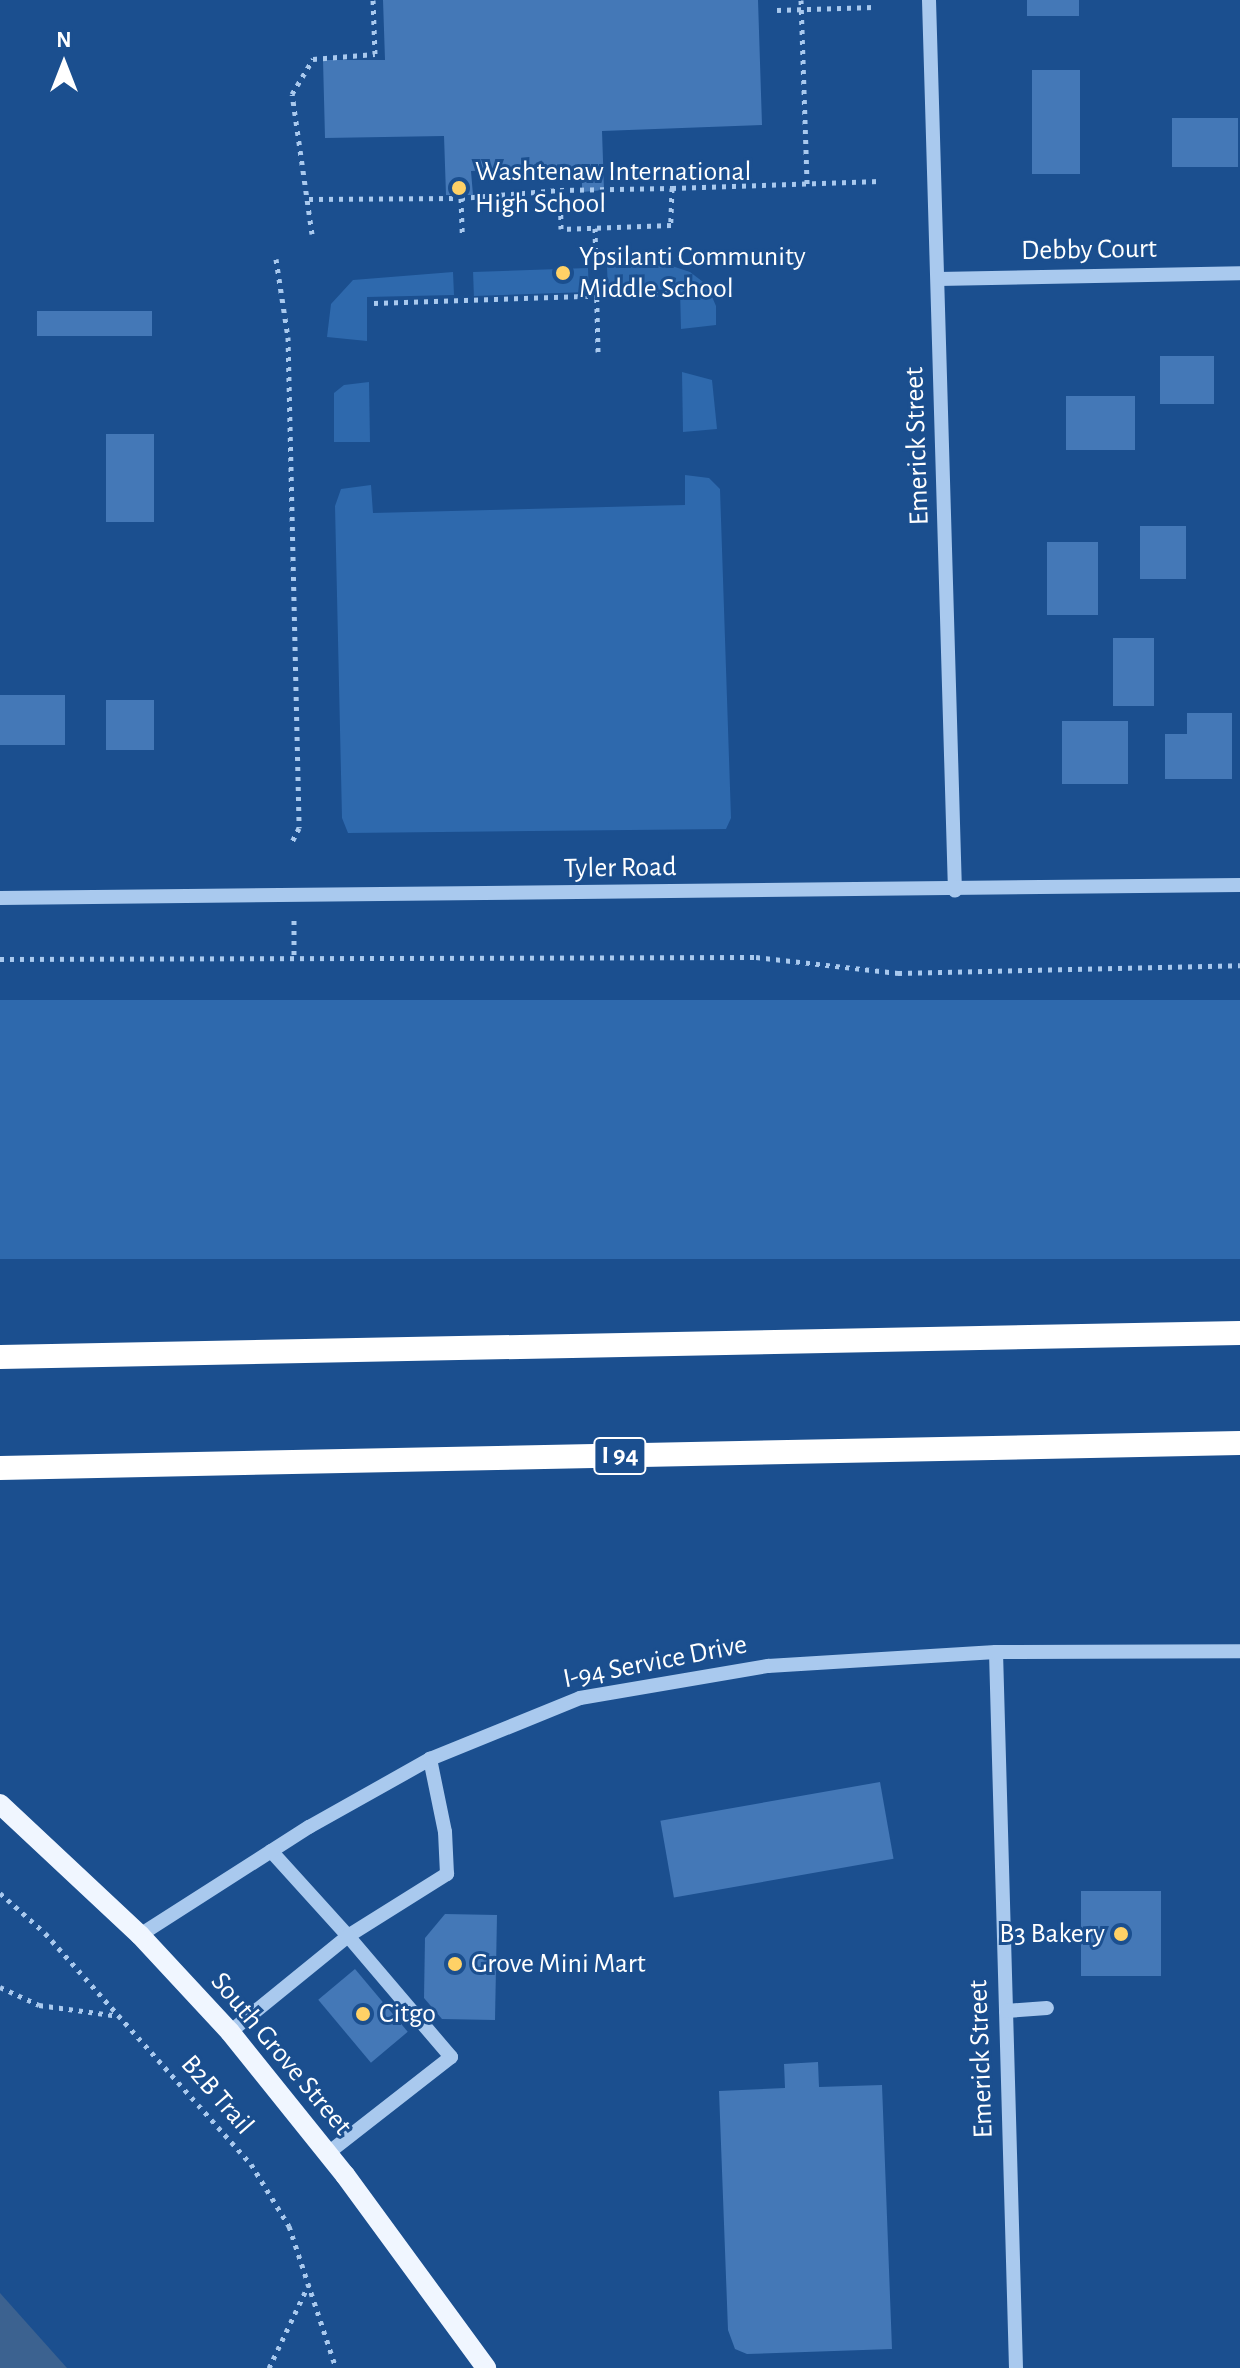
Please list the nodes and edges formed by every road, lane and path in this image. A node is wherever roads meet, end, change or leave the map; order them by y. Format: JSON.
{"nodes":[{"id":1,"x":373,"y":0,"type":"edge"},
{"id":2,"x":801,"y":0,"type":"edge"},
{"id":3,"x":929,"y":0,"type":"edge"},
{"id":4,"x":874,"y":7,"type":"dead end"},
{"id":5,"x":801,"y":9,"type":"junction"},
{"id":6,"x":777,"y":10,"type":"dead end"},
{"id":7,"x":880,"y":181,"type":"dead end"},
{"id":8,"x":807,"y":184,"type":"junction"},
{"id":9,"x":672,"y":188,"type":"junction"},
{"id":10,"x":560,"y":190,"type":"junction"},
{"id":11,"x":461,"y":198,"type":"junction"},
{"id":12,"x":309,"y":199,"type":"junction"},
{"id":13,"x":595,"y":228,"type":"junction"},
{"id":14,"x":462,"y":233,"type":"dead end"},
{"id":15,"x":312,"y":234,"type":"dead end"},
{"id":16,"x":276,"y":259,"type":"dead end"},
{"id":17,"x":1240,"y":273,"type":"edge"},
{"id":18,"x":938,"y":279,"type":"junction"},
{"id":19,"x":675,"y":293,"type":"dead end"},
{"id":20,"x":597,"y":295,"type":"junction"},
{"id":21,"x":374,"y":303,"type":"dead end"},
{"id":22,"x":598,"y":352,"type":"dead end"},
{"id":23,"x":291,"y":844,"type":"dead end"},
{"id":24,"x":1240,"y":885,"type":"edge"},
{"id":25,"x":955,"y":891,"type":"junction"},
{"id":26,"x":293,"y":895,"type":"junction"},
{"id":27,"x":0,"y":898,"type":"edge"},
{"id":28,"x":0,"y":959,"type":"edge"},
{"id":29,"x":294,"y":959,"type":"junction"},
{"id":30,"x":1240,"y":965,"type":"edge"},
{"id":31,"x":1240,"y":1333,"type":"edge"},
{"id":32,"x":0,"y":1357,"type":"edge"},
{"id":33,"x":1240,"y":1443,"type":"edge"},
{"id":34,"x":0,"y":1468,"type":"edge"},
{"id":35,"x":1240,"y":1651,"type":"edge"},
{"id":36,"x":996,"y":1652,"type":"junction"},
{"id":37,"x":430,"y":1759,"type":"junction"},
{"id":38,"x":0,"y":1804,"type":"edge"},
{"id":39,"x":271,"y":1851,"type":"junction"},
{"id":40,"x":0,"y":1893,"type":"edge"},
{"id":41,"x":140,"y":1935,"type":"junction"},
{"id":42,"x":348,"y":1936,"type":"junction"},
{"id":43,"x":0,"y":1987,"type":"edge"},
{"id":44,"x":1047,"y":2008,"type":"dead end"},
{"id":45,"x":1006,"y":2011,"type":"junction"},
{"id":46,"x":120,"y":2016,"type":"junction"},
{"id":47,"x":230,"y":2032,"type":"junction"},
{"id":48,"x":328,"y":2153,"type":"junction"},
{"id":49,"x":309,"y":2285,"type":"junction"},
{"id":50,"x":269,"y":2368,"type":"edge"},
{"id":51,"x":336,"y":2368,"type":"edge"},
{"id":52,"x":486,"y":2368,"type":"edge"},
{"id":53,"x":1016,"y":2368,"type":"edge"}],
"edges":[{"from":1,"to":12,"type":"path"},
{"from":2,"to":5,"type":"path"},
{"from":3,"to":18,"type":"street","name":"Emerick Street"},
{"from":4,"to":5,"type":"path"},
{"from":5,"to":6,"type":"path"},
{"from":5,"to":8,"type":"path"},
{"from":7,"to":8,"type":"path"},
{"from":8,"to":9,"type":"path"},
{"from":9,"to":10,"type":"path"},
{"from":9,"to":13,"type":"path"},
{"from":10,"to":11,"type":"path"},
{"from":10,"to":13,"type":"path"},
{"from":11,"to":12,"type":"path"},
{"from":11,"to":14,"type":"path"},
{"from":12,"to":15,"type":"path"},
{"from":13,"to":20,"type":"path"},
{"from":16,"to":23,"type":"path"},
{"from":17,"to":18,"type":"street","name":"Debby Court"},
{"from":18,"to":25,"type":"street","name":"Emerick Street"},
{"from":19,"to":20,"type":"path"},
{"from":20,"to":21,"type":"path"},
{"from":20,"to":22,"type":"path"},
{"from":24,"to":25,"type":"street","name":"Tyler Road"},
{"from":25,"to":26,"type":"street","name":"Tyler Road"},
{"from":26,"to":27,"type":"street","name":"Tyler Road"},
{"from":26,"to":29,"type":"path"},
{"from":28,"to":29,"type":"path"},
{"from":29,"to":30,"type":"path"},
{"from":31,"to":32,"type":"highway"},
{"from":33,"to":34,"type":"highway","number":"I 94"},
{"from":35,"to":36,"type":"street","name":"I-94 Service Drive"},
{"from":36,"to":37,"type":"street","name":"I-94 Service Drive"},
{"from":36,"to":45,"type":"street","name":"Emerick Street"},
{"from":37,"to":39,"type":"street","name":"I-94 Service Drive"},
{"from":37,"to":42,"type":"street"},
{"from":38,"to":41,"type":"main road","name":"South Grove Street"},
{"from":39,"to":41,"type":"street","name":"I-94 Service Drive"},
{"from":39,"to":42,"type":"street"},
{"from":40,"to":46,"type":"path","name":"B2B Trail"},
{"from":41,"to":47,"type":"main road","name":"South Grove Street"},
{"from":42,"to":47,"type":"street"},
{"from":42,"to":48,"type":"street"},
{"from":43,"to":46,"type":"path"},
{"from":44,"to":45,"type":"street"},
{"from":45,"to":53,"type":"street","name":"Emerick Street"},
{"from":46,"to":49,"type":"path","name":"B2B Trail"},
{"from":47,"to":48,"type":"main road","name":"South Grove Street"},
{"from":48,"to":52,"type":"main road","name":"South Grove Street"},
{"from":49,"to":50,"type":"path"},
{"from":49,"to":51,"type":"path","name":"B2B Trail"}]}
